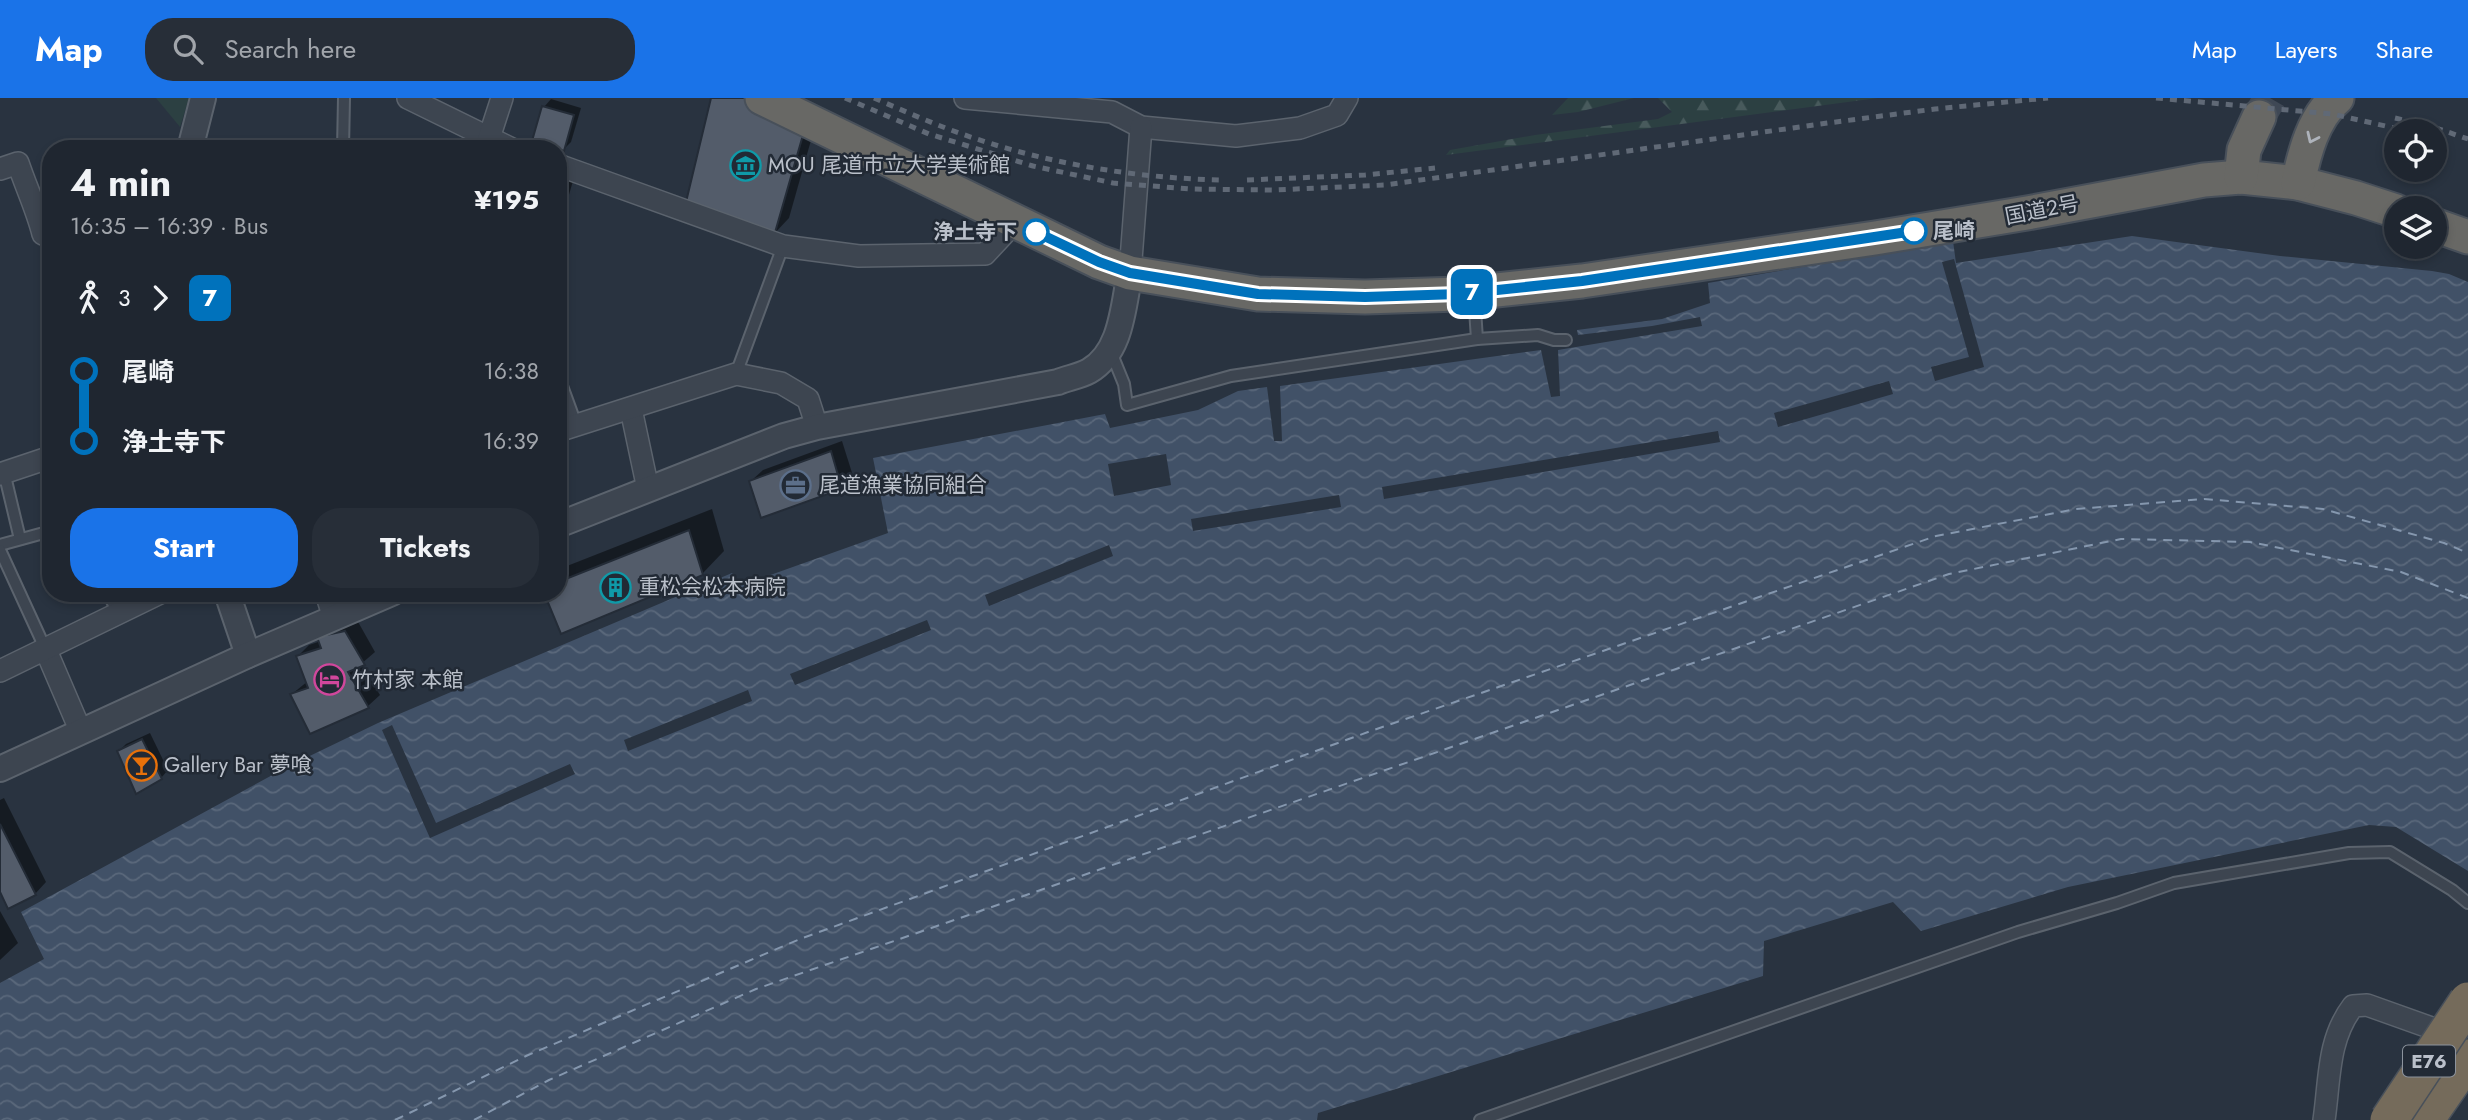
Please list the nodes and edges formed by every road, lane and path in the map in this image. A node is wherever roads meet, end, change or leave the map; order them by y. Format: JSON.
{"nodes":[{"id":1,"x":203,"y":98,"type":"edge"},
{"id":2,"x":344,"y":98,"type":"edge"},
{"id":3,"x":408,"y":98,"type":"edge"},
{"id":4,"x":502,"y":98,"type":"edge"},
{"id":5,"x":762,"y":98,"type":"edge"},
{"id":6,"x":965,"y":98,"type":"edge"},
{"id":7,"x":1347,"y":98,"type":"edge"},
{"id":8,"x":2337,"y":98,"type":"edge"},
{"id":9,"x":2259,"y":117,"type":"tunnel mouth"},
{"id":10,"x":1141,"y":127,"type":"junction"},
{"id":11,"x":489,"y":138,"type":"junction"},
{"id":12,"x":192,"y":140,"type":"edge"},
{"id":13,"x":343,"y":140,"type":"edge"},
{"id":14,"x":493,"y":140,"type":"edge"},
{"id":15,"x":567,"y":168,"type":"edge"},
{"id":16,"x":0,"y":169,"type":"edge"},
{"id":17,"x":2241,"y":177,"type":"junction"},
{"id":18,"x":2298,"y":183,"type":"junction"},
{"id":19,"x":2384,"y":207,"type":"edge"},
{"id":20,"x":1015,"y":222,"type":"junction"},
{"id":21,"x":42,"y":230,"type":"edge"},
{"id":22,"x":2447,"y":230,"type":"edge"},
{"id":23,"x":2468,"y":237,"type":"edge"},
{"id":24,"x":783,"y":246,"type":"junction"},
{"id":25,"x":1130,"y":273,"type":"junction"},
{"id":26,"x":1474,"y":292,"type":"junction"},
{"id":27,"x":1477,"y":339,"type":"junction"},
{"id":28,"x":1566,"y":340,"type":"dead end"},
{"id":29,"x":1111,"y":349,"type":"junction"},
{"id":30,"x":736,"y":374,"type":"junction"},
{"id":31,"x":631,"y":409,"type":"junction"},
{"id":32,"x":817,"y":428,"type":"junction"},
{"id":33,"x":568,"y":429,"type":"edge"},
{"id":34,"x":42,"y":460,"type":"edge"},
{"id":35,"x":2,"y":473,"type":"edge"},
{"id":36,"x":648,"y":489,"type":"junction"},
{"id":37,"x":567,"y":521,"type":"edge"},
{"id":38,"x":42,"y":533,"type":"edge"},
{"id":39,"x":20,"y":539,"type":"junction"},
{"id":40,"x":0,"y":547,"type":"edge"},
{"id":41,"x":112,"y":602,"type":"edge"},
{"id":42,"x":141,"y":602,"type":"edge"},
{"id":43,"x":230,"y":602,"type":"edge"},
{"id":44,"x":329,"y":602,"type":"edge"},
{"id":45,"x":370,"y":602,"type":"edge"},
{"id":46,"x":118,"y":613,"type":"junction"},
{"id":47,"x":334,"y":618,"type":"junction"},
{"id":48,"x":45,"y":648,"type":"junction"},
{"id":49,"x":248,"y":654,"type":"junction"},
{"id":50,"x":0,"y":671,"type":"edge"},
{"id":51,"x":81,"y":732,"type":"junction"},
{"id":52,"x":0,"y":769,"type":"edge"},
{"id":53,"x":2468,"y":902,"type":"edge"},
{"id":54,"x":2468,"y":1001,"type":"edge"},
{"id":55,"x":2468,"y":1041,"type":"edge"},
{"id":56,"x":2468,"y":1058,"type":"edge"},
{"id":57,"x":1480,"y":1120,"type":"edge"},
{"id":58,"x":2324,"y":1120,"type":"edge"},
{"id":59,"x":2389,"y":1120,"type":"edge"},
{"id":60,"x":2425,"y":1120,"type":"edge"}],
"edges":[{"from":1,"to":12,"type":"street"},
{"from":2,"to":13,"type":"lane"},
{"from":3,"to":11,"type":"street"},
{"from":4,"to":11,"type":"street"},
{"from":5,"to":20,"type":"highway","name":"国道2号"},
{"from":6,"to":10,"type":"street"},
{"from":7,"to":10,"type":"street"},
{"from":8,"to":18,"type":"highway","one_way":true},
{"from":9,"to":17,"type":"highway"},
{"from":10,"to":25,"type":"street"},
{"from":11,"to":14,"type":"street"},
{"from":15,"to":24,"type":"street"},
{"from":16,"to":21,"type":"street"},
{"from":17,"to":18,"type":"highway","name":"国道2号"},
{"from":17,"to":26,"type":"highway","name":"国道2号"},
{"from":18,"to":19,"type":"highway","name":"国道2号"},
{"from":20,"to":24,"type":"street"},
{"from":20,"to":25,"type":"highway","name":"国道2号"},
{"from":22,"to":23,"type":"highway"},
{"from":24,"to":30,"type":"lane"},
{"from":25,"to":26,"type":"highway","name":"国道2号"},
{"from":25,"to":29,"type":"street"},
{"from":26,"to":27,"type":"lane"},
{"from":27,"to":28,"type":"lane"},
{"from":27,"to":29,"type":"lane"},
{"from":29,"to":32,"type":"street"},
{"from":30,"to":31,"type":"street"},
{"from":30,"to":32,"type":"street"},
{"from":31,"to":33,"type":"street"},
{"from":31,"to":36,"type":"street"},
{"from":32,"to":36,"type":"street"},
{"from":34,"to":35,"type":"street"},
{"from":35,"to":39,"type":"lane"},
{"from":36,"to":37,"type":"street"},
{"from":38,"to":39,"type":"lane"},
{"from":39,"to":40,"type":"lane"},
{"from":40,"to":48,"type":"lane"},
{"from":41,"to":46,"type":"lane"},
{"from":42,"to":46,"type":"street"},
{"from":43,"to":49,"type":"street"},
{"from":44,"to":47,"type":"street"},
{"from":45,"to":47,"type":"street"},
{"from":46,"to":48,"type":"street"},
{"from":47,"to":49,"type":"street"},
{"from":48,"to":50,"type":"street"},
{"from":48,"to":51,"type":"street"},
{"from":49,"to":51,"type":"street"},
{"from":51,"to":52,"type":"street"},
{"from":53,"to":57,"type":"lane"},
{"from":54,"to":59,"type":"highway","number":"E76","bridge":true},
{"from":55,"to":58,"type":"street"},
{"from":56,"to":60,"type":"highway","number":"E76"}]}
